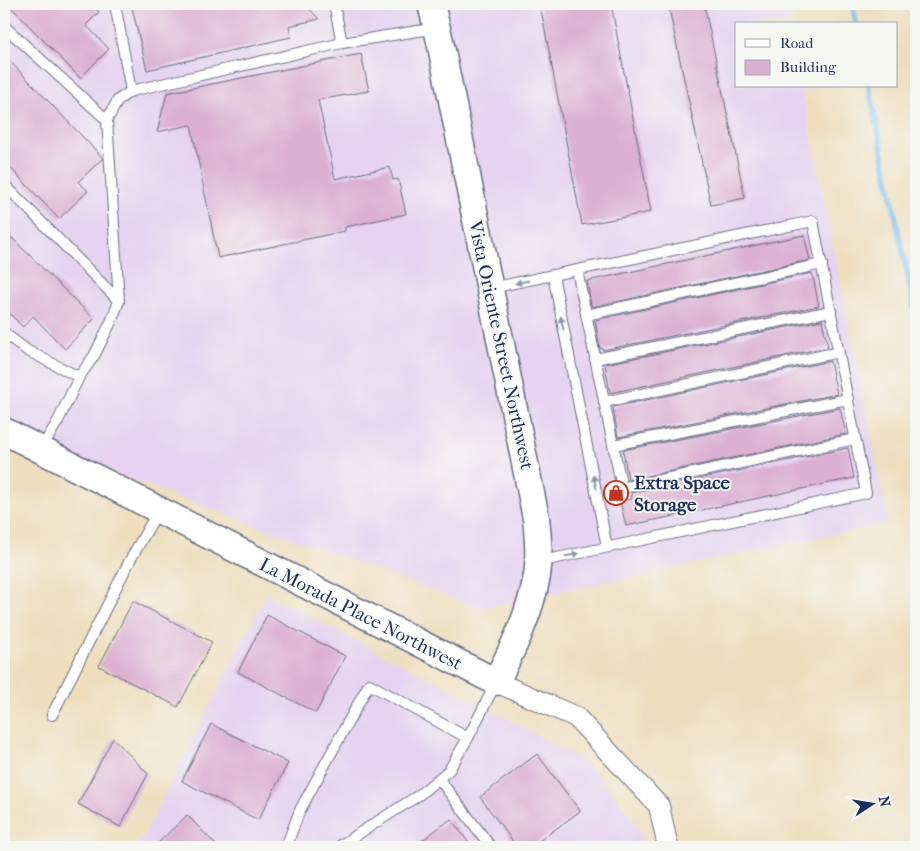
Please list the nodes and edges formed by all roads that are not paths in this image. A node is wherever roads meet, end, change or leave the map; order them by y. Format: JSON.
{"nodes":[{"id":1,"x":115,"y":4,"type":"edge"},
{"id":2,"x":334,"y":4,"type":"edge"},
{"id":3,"x":434,"y":16,"type":"edge"},
{"id":4,"x":4,"y":26,"type":"edge"},
{"id":5,"x":342,"y":43,"type":"junction"},
{"id":6,"x":131,"y":91,"type":"junction"},
{"id":7,"x":107,"y":120,"type":"junction"},
{"id":8,"x":4,"y":184,"type":"edge"},
{"id":9,"x":822,"y":264,"type":"junction"},
{"id":10,"x":577,"y":270,"type":"junction"},
{"id":11,"x":553,"y":275,"type":"junction"},
{"id":12,"x":491,"y":288,"type":"junction"},
{"id":13,"x":119,"y":301,"type":"junction"},
{"id":14,"x":831,"y":311,"type":"junction"},
{"id":15,"x":586,"y":315,"type":"junction"},
{"id":16,"x":4,"y":334,"type":"edge"},
{"id":17,"x":839,"y":352,"type":"junction"},
{"id":18,"x":595,"y":359,"type":"junction"},
{"id":19,"x":79,"y":377,"type":"junction"},
{"id":20,"x":848,"y":399,"type":"junction"},
{"id":21,"x":604,"y":402,"type":"junction"},
{"id":22,"x":4,"y":431,"type":"edge"},
{"id":23,"x":855,"y":439,"type":"junction"},
{"id":24,"x":613,"y":445,"type":"junction"},
{"id":25,"x":41,"y":450,"type":"junction"},
{"id":26,"x":159,"y":510,"type":"junction"},
{"id":27,"x":607,"y":547,"type":"junction"},
{"id":28,"x":538,"y":562,"type":"junction"},
{"id":29,"x":496,"y":682,"type":"junction"},
{"id":30,"x":52,"y":715,"type":"dead end"},
{"id":31,"x":468,"y":738,"type":"junction"},
{"id":32,"x":439,"y":779,"type":"junction"},
{"id":33,"x":286,"y":847,"type":"edge"},
{"id":34,"x":338,"y":847,"type":"edge"},
{"id":35,"x":491,"y":847,"type":"edge"},
{"id":36,"x":668,"y":847,"type":"edge"}],
"edges":[{"from":1,"to":6,"type":"lane"},
{"from":2,"to":5,"type":"lane"},
{"from":3,"to":5,"type":"lane"},
{"from":3,"to":12,"type":"street","name":"Vista Oriente Street Northwest"},
{"from":4,"to":7,"type":"lane"},
{"from":5,"to":6,"type":"lane"},
{"from":6,"to":7,"type":"lane"},
{"from":7,"to":13,"type":"lane"},
{"from":8,"to":13,"type":"lane"},
{"from":9,"to":10,"type":"lane"},
{"from":9,"to":14,"type":"lane"},
{"from":9,"to":15,"type":"lane"},
{"from":10,"to":11,"type":"lane"},
{"from":10,"to":15,"type":"lane"},
{"from":11,"to":12,"type":"lane","one_way":true},
{"from":27,"to":11,"type":"lane","one_way":true},
{"from":12,"to":28,"type":"street","name":"Vista Oriente Street Northwest"},
{"from":13,"to":19,"type":"lane"},
{"from":14,"to":17,"type":"lane"},
{"from":14,"to":18,"type":"lane"},
{"from":15,"to":18,"type":"lane"},
{"from":16,"to":19,"type":"lane"},
{"from":17,"to":20,"type":"lane"},
{"from":17,"to":21,"type":"lane"},
{"from":18,"to":21,"type":"lane"},
{"from":19,"to":25,"type":"lane"},
{"from":20,"to":23,"type":"lane"},
{"from":20,"to":24,"type":"lane"},
{"from":21,"to":24,"type":"lane"},
{"from":22,"to":25,"type":"street","name":"La Morada Place Northwest"},
{"from":23,"to":24,"type":"lane"},
{"from":23,"to":27,"type":"lane"},
{"from":25,"to":26,"type":"street","name":"La Morada Place Northwest"},
{"from":26,"to":29,"type":"street","name":"La Morada Place Northwest"},
{"from":26,"to":30,"type":"lane"},
{"from":28,"to":27,"type":"lane","one_way":true},
{"from":28,"to":29,"type":"street","name":"Vista Oriente Street Northwest"},
{"from":29,"to":31,"type":"lane"},
{"from":29,"to":36,"type":"street","name":"La Morada Place Northwest"},
{"from":31,"to":32,"type":"lane"},
{"from":31,"to":33,"type":"lane"},
{"from":32,"to":34,"type":"lane"},
{"from":32,"to":35,"type":"lane"}]}
